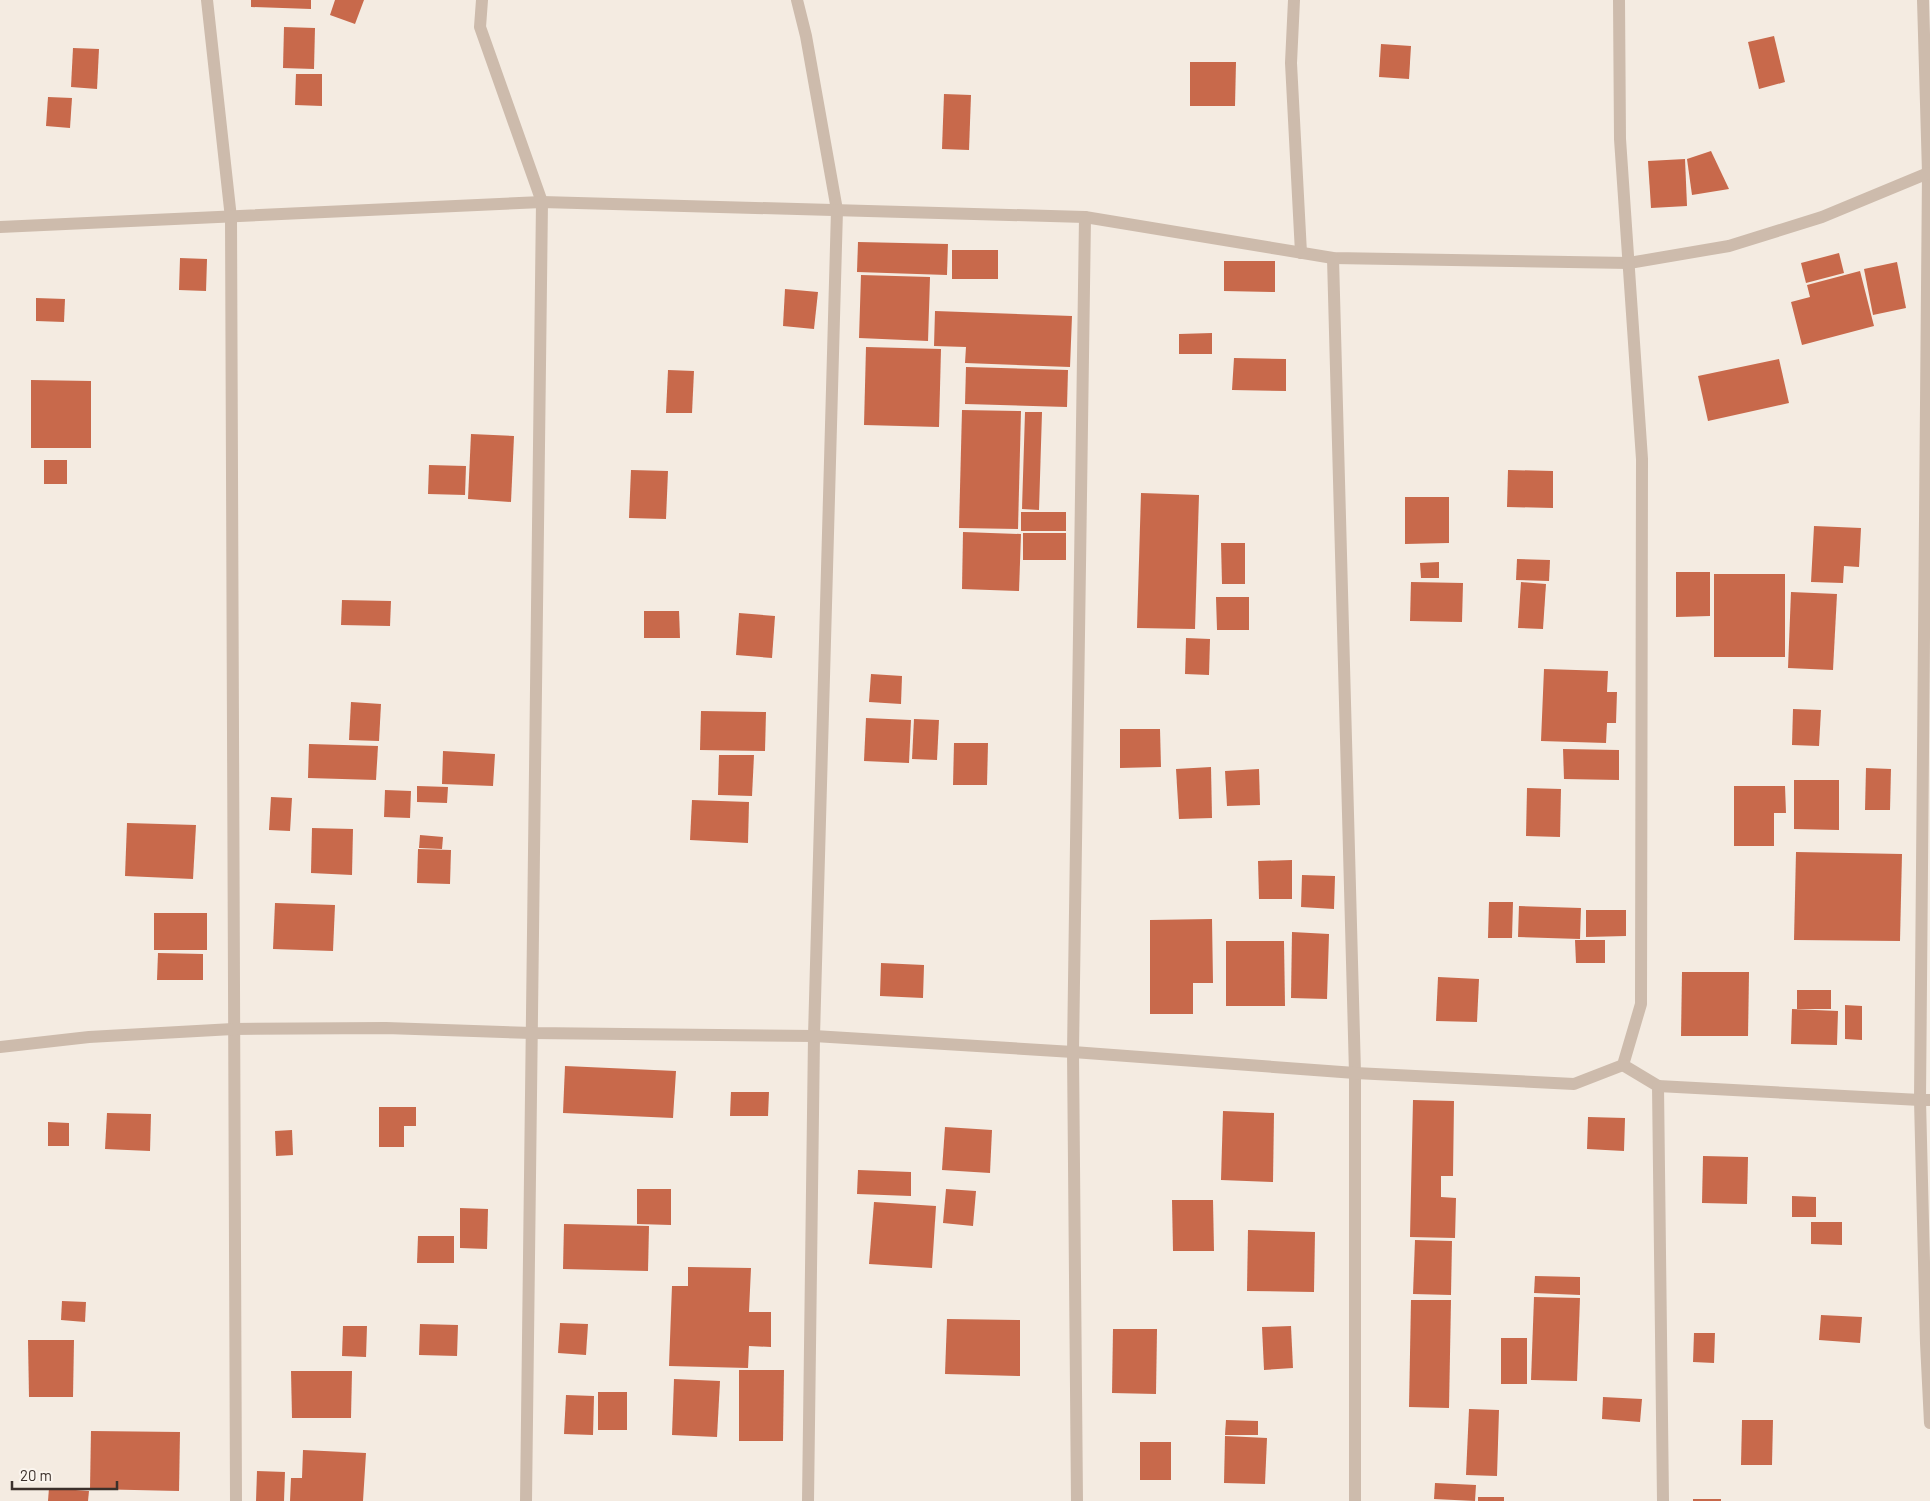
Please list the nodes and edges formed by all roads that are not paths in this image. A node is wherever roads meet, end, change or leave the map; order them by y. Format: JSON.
{"nodes":[{"id":1,"x":207,"y":0,"type":"edge"},
{"id":2,"x":482,"y":0,"type":"edge"},
{"id":3,"x":797,"y":0,"type":"edge"},
{"id":4,"x":1294,"y":0,"type":"edge"},
{"id":5,"x":1618,"y":0,"type":"edge"},
{"id":6,"x":1923,"y":0,"type":"edge"},
{"id":7,"x":1928,"y":173,"type":"junction"},
{"id":8,"x":542,"y":202,"type":"junction"},
{"id":9,"x":837,"y":210,"type":"junction"},
{"id":10,"x":1086,"y":217,"type":"junction"},
{"id":11,"x":232,"y":218,"type":"junction"},
{"id":12,"x":0,"y":227,"type":"edge"},
{"id":13,"x":1301,"y":253,"type":"junction"},
{"id":14,"x":1333,"y":258,"type":"junction"},
{"id":15,"x":1628,"y":262,"type":"junction"},
{"id":16,"x":233,"y":1029,"type":"junction"},
{"id":17,"x":532,"y":1033,"type":"junction"},
{"id":18,"x":814,"y":1036,"type":"junction"},
{"id":19,"x":0,"y":1048,"type":"edge"},
{"id":20,"x":1072,"y":1052,"type":"junction"},
{"id":21,"x":1623,"y":1065,"type":"junction"},
{"id":22,"x":1355,"y":1073,"type":"junction"},
{"id":23,"x":1658,"y":1086,"type":"junction"},
{"id":24,"x":1925,"y":1100,"type":"edge"},
{"id":25,"x":1930,"y":1423,"type":"edge"},
{"id":26,"x":236,"y":1501,"type":"edge"},
{"id":27,"x":526,"y":1501,"type":"edge"},
{"id":28,"x":808,"y":1501,"type":"edge"},
{"id":29,"x":1077,"y":1501,"type":"edge"},
{"id":30,"x":1355,"y":1501,"type":"edge"},
{"id":31,"x":1663,"y":1501,"type":"edge"}],
"edges":[{"from":1,"to":11,"type":"street"},
{"from":2,"to":8,"type":"street"},
{"from":3,"to":9,"type":"street"},
{"from":4,"to":13,"type":"street"},
{"from":5,"to":15,"type":"street"},
{"from":6,"to":7,"type":"street"},
{"from":7,"to":15,"type":"street"},
{"from":7,"to":24,"type":"street"},
{"from":8,"to":9,"type":"street"},
{"from":8,"to":11,"type":"street"},
{"from":8,"to":17,"type":"street"},
{"from":9,"to":10,"type":"street"},
{"from":9,"to":18,"type":"street"},
{"from":10,"to":13,"type":"street"},
{"from":10,"to":20,"type":"street"},
{"from":11,"to":12,"type":"street"},
{"from":11,"to":16,"type":"street"},
{"from":13,"to":14,"type":"street"},
{"from":14,"to":15,"type":"street"},
{"from":14,"to":22,"type":"street"},
{"from":15,"to":21,"type":"street"},
{"from":16,"to":17,"type":"street"},
{"from":16,"to":19,"type":"street"},
{"from":16,"to":26,"type":"street"},
{"from":17,"to":18,"type":"street"},
{"from":17,"to":27,"type":"street"},
{"from":18,"to":20,"type":"street"},
{"from":18,"to":28,"type":"street"},
{"from":20,"to":22,"type":"street"},
{"from":20,"to":29,"type":"street"},
{"from":21,"to":22,"type":"street"},
{"from":21,"to":23,"type":"street"},
{"from":22,"to":30,"type":"street"},
{"from":23,"to":24,"type":"street"},
{"from":23,"to":31,"type":"street"},
{"from":24,"to":25,"type":"street"}]}
